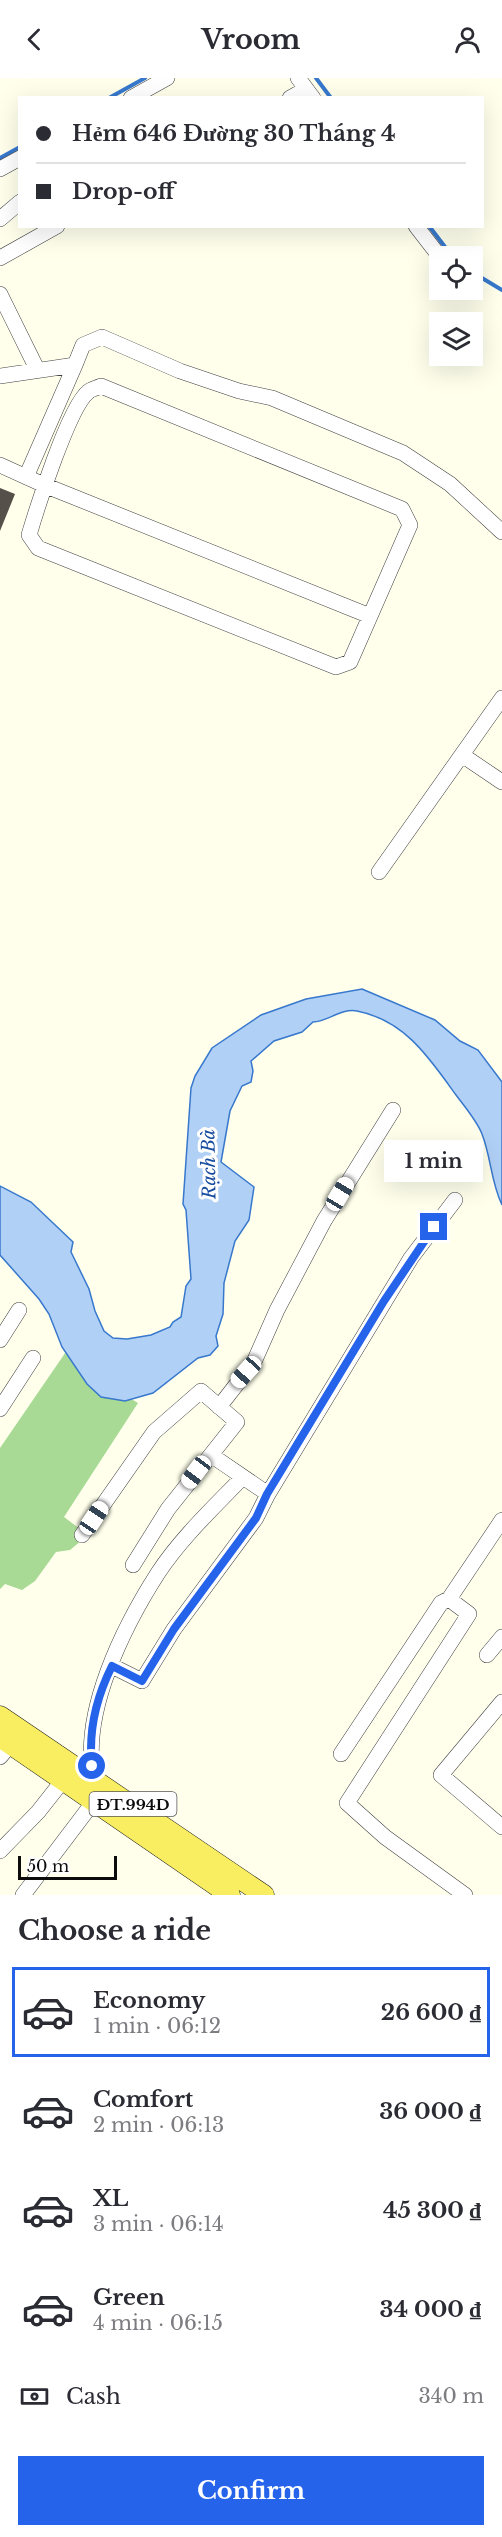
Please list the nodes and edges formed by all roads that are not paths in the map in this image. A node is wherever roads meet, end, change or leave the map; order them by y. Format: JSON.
{"nodes":[{"id":1,"x":168,"y":78,"type":"edge"},
{"id":2,"x":306,"y":88,"type":"edge"},
{"id":3,"x":135,"y":96,"type":"edge"},
{"id":4,"x":148,"y":96,"type":"edge"},
{"id":5,"x":293,"y":96,"type":"edge"},
{"id":6,"x":18,"y":159,"type":"edge"},
{"id":7,"x":0,"y":169,"type":"edge"},
{"id":8,"x":18,"y":204,"type":"edge"},
{"id":9,"x":0,"y":219,"type":"edge"},
{"id":10,"x":53,"y":228,"type":"edge"},
{"id":11,"x":418,"y":228,"type":"edge"},
{"id":12,"x":432,"y":246,"type":"edge"},
{"id":13,"x":0,"y":258,"type":"edge"},
{"id":14,"x":0,"y":294,"type":"edge"},
{"id":15,"x":75,"y":365,"type":"junction"},
{"id":16,"x":37,"y":369,"type":"junction"},
{"id":17,"x":0,"y":376,"type":"edge"},
{"id":18,"x":0,"y":465,"type":"edge"},
{"id":19,"x":26,"y":477,"type":"junction"},
{"id":20,"x":44,"y":485,"type":"junction"},
{"id":21,"x":502,"y":532,"type":"edge"},
{"id":22,"x":370,"y":616,"type":"junction"},
{"id":23,"x":502,"y":698,"type":"edge"},
{"id":24,"x":462,"y":755,"type":"junction"},
{"id":25,"x":502,"y":782,"type":"edge"},
{"id":26,"x":379,"y":872,"type":"dead end"},
{"id":27,"x":393,"y":1110,"type":"dead end"},
{"id":28,"x":455,"y":1200,"type":"dead end"},
{"id":29,"x":19,"y":1310,"type":"dead end"},
{"id":30,"x":0,"y":1340,"type":"edge"},
{"id":31,"x":33,"y":1358,"type":"dead end"},
{"id":32,"x":219,"y":1407,"type":"junction"},
{"id":33,"x":0,"y":1409,"type":"edge"},
{"id":34,"x":211,"y":1455,"type":"junction"},
{"id":35,"x":243,"y":1477,"type":"junction"},
{"id":36,"x":267,"y":1494,"type":"junction"},
{"id":37,"x":502,"y":1520,"type":"edge"},
{"id":38,"x":82,"y":1535,"type":"dead end"},
{"id":39,"x":133,"y":1565,"type":"dead end"},
{"id":40,"x":449,"y":1599,"type":"junction"},
{"id":41,"x":502,"y":1636,"type":"edge"},
{"id":42,"x":487,"y":1655,"type":"dead end"},
{"id":43,"x":112,"y":1666,"type":"junction"},
{"id":44,"x":502,"y":1702,"type":"edge"},
{"id":45,"x":0,"y":1716,"type":"edge"},
{"id":46,"x":4,"y":1746,"type":"edge"},
{"id":47,"x":341,"y":1754,"type":"dead end"},
{"id":48,"x":69,"y":1772,"type":"junction"},
{"id":49,"x":98,"y":1788,"type":"junction"},
{"id":50,"x":502,"y":1827,"type":"edge"},
{"id":51,"x":0,"y":1851,"type":"edge"},
{"id":52,"x":23,"y":1895,"type":"edge"},
{"id":53,"x":230,"y":1895,"type":"edge"},
{"id":54,"x":264,"y":1895,"type":"edge"},
{"id":55,"x":465,"y":1895,"type":"edge"}],
"edges":[{"from":1,"to":3,"type":"street"},
{"from":1,"to":4,"type":"street"},
{"from":2,"to":5,"type":"street"},
{"from":6,"to":7,"type":"street"},
{"from":8,"to":9,"type":"street"},
{"from":10,"to":13,"type":"street"},
{"from":11,"to":12,"type":"street"},
{"from":14,"to":16,"type":"street"},
{"from":15,"to":16,"type":"street"},
{"from":15,"to":19,"type":"street"},
{"from":15,"to":21,"type":"street"},
{"from":16,"to":17,"type":"street"},
{"from":18,"to":19,"type":"street"},
{"from":19,"to":20,"type":"street"},
{"from":20,"to":22,"type":"street"},
{"from":20,"to":22,"type":"street"},
{"from":20,"to":22,"type":"street"},
{"from":23,"to":24,"type":"street"},
{"from":24,"to":25,"type":"street"},
{"from":24,"to":26,"type":"street"},
{"from":27,"to":32,"type":"street"},
{"from":28,"to":36,"type":"street"},
{"from":29,"to":30,"type":"street"},
{"from":31,"to":33,"type":"street"},
{"from":32,"to":34,"type":"street"},
{"from":32,"to":38,"type":"street"},
{"from":34,"to":35,"type":"street"},
{"from":34,"to":39,"type":"street"},
{"from":35,"to":36,"type":"street"},
{"from":35,"to":43,"type":"street"},
{"from":36,"to":43,"type":"street"},
{"from":37,"to":40,"type":"street"},
{"from":40,"to":47,"type":"street"},
{"from":40,"to":55,"type":"street"},
{"from":41,"to":42,"type":"street"},
{"from":43,"to":49,"type":"street"},
{"from":44,"to":50,"type":"street"},
{"from":45,"to":48,"type":"main road","number":"ĐT.994D"},
{"from":46,"to":48,"type":"main road","number":"ĐT.994D"},
{"from":48,"to":49,"type":"main road","number":"ĐT.994D"},
{"from":48,"to":51,"type":"street"},
{"from":49,"to":52,"type":"street"},
{"from":49,"to":53,"type":"main road","number":"ĐT.994D"},
{"from":49,"to":54,"type":"main road","number":"ĐT.994D"}]}
